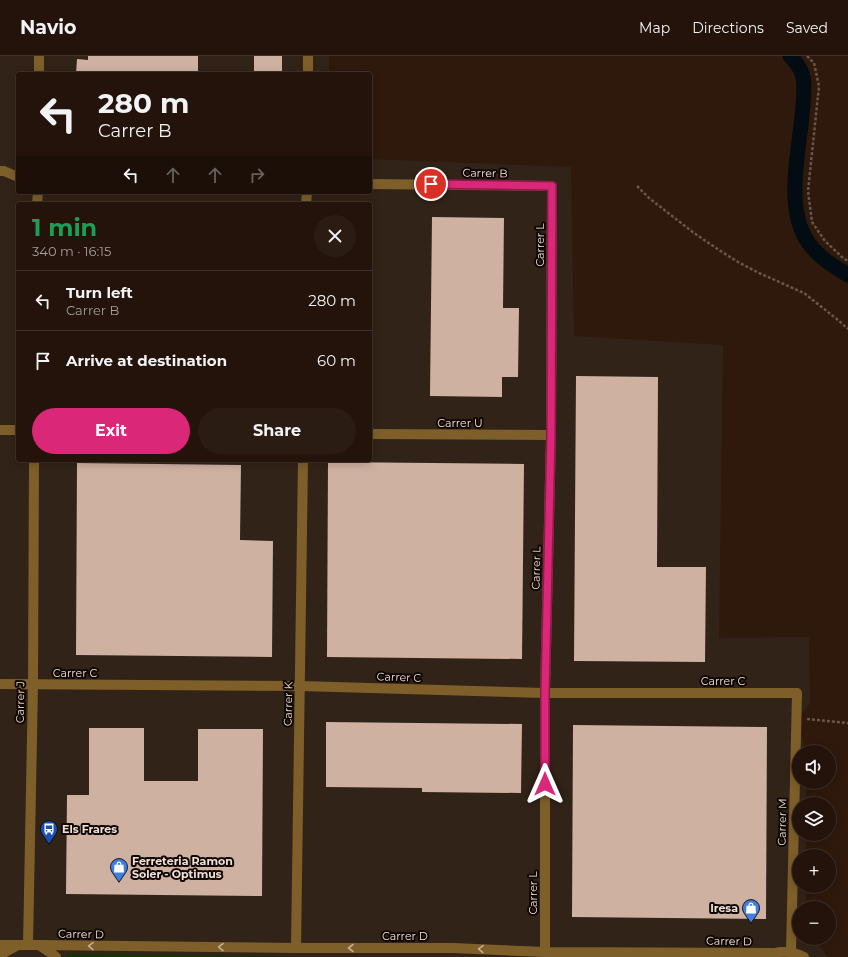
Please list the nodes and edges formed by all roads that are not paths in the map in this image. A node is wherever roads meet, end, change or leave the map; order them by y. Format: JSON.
{"nodes":[{"id":1,"x":39,"y":56,"type":"edge"},
{"id":2,"x":308,"y":56,"type":"edge"},
{"id":3,"x":39,"y":72,"type":"edge"},
{"id":4,"x":308,"y":72,"type":"edge"},
{"id":5,"x":0,"y":171,"type":"edge"},
{"id":6,"x":16,"y":176,"type":"edge"},
{"id":7,"x":372,"y":184,"type":"edge"},
{"id":8,"x":552,"y":186,"type":"joint"},
{"id":9,"x":0,"y":430,"type":"edge"},
{"id":10,"x":16,"y":430,"type":"edge"},
{"id":11,"x":372,"y":434,"type":"edge"},
{"id":12,"x":551,"y":435,"type":"junction"},
{"id":13,"x":34,"y":462,"type":"edge"},
{"id":14,"x":303,"y":462,"type":"edge"},
{"id":15,"x":0,"y":684,"type":"edge"},
{"id":16,"x":33,"y":685,"type":"junction"},
{"id":17,"x":300,"y":686,"type":"junction"},
{"id":18,"x":545,"y":693,"type":"junction"},
{"id":19,"x":798,"y":693,"type":"joint"},
{"id":20,"x":0,"y":945,"type":"edge"},
{"id":21,"x":28,"y":945,"type":"junction"},
{"id":22,"x":296,"y":948,"type":"junction"},
{"id":23,"x":545,"y":952,"type":"junction"},
{"id":24,"x":791,"y":952,"type":"junction"},
{"id":25,"x":768,"y":955,"type":"edge"},
{"id":26,"x":0,"y":957,"type":"edge"},
{"id":27,"x":56,"y":957,"type":"edge"},
{"id":28,"x":804,"y":957,"type":"edge"}],
"edges":[{"from":1,"to":3,"type":"street"},
{"from":2,"to":4,"type":"street"},
{"from":5,"to":6,"type":"street"},
{"from":7,"to":8,"type":"street","name":"Carrer B"},
{"from":8,"to":12,"type":"street","name":"Carrer L"},
{"from":9,"to":10,"type":"street"},
{"from":11,"to":12,"type":"street","name":"Carrer U"},
{"from":12,"to":18,"type":"street","name":"Carrer L"},
{"from":13,"to":16,"type":"street","name":"Carrer J"},
{"from":14,"to":17,"type":"street","name":"Carrer K"},
{"from":15,"to":16,"type":"street","name":"Carrer C"},
{"from":16,"to":17,"type":"street","name":"Carrer C"},
{"from":16,"to":21,"type":"street","name":"Carrer J"},
{"from":17,"to":18,"type":"street","name":"Carrer C"},
{"from":17,"to":22,"type":"street","name":"Carrer K"},
{"from":18,"to":19,"type":"street","name":"Carrer C"},
{"from":18,"to":23,"type":"street","name":"Carrer L"},
{"from":19,"to":24,"type":"street","name":"Carrer M"},
{"from":20,"to":21,"type":"street","name":"Carrer D"},
{"from":22,"to":21,"type":"street","name":"Carrer D","one_way":true},
{"from":21,"to":26,"type":"street"},
{"from":21,"to":27,"type":"street"},
{"from":23,"to":22,"type":"street","name":"Carrer D","one_way":true},
{"from":23,"to":25,"type":"street","name":"Carrer D"},
{"from":24,"to":25,"type":"street","name":"Carrer D"},
{"from":24,"to":28,"type":"street"}]}
